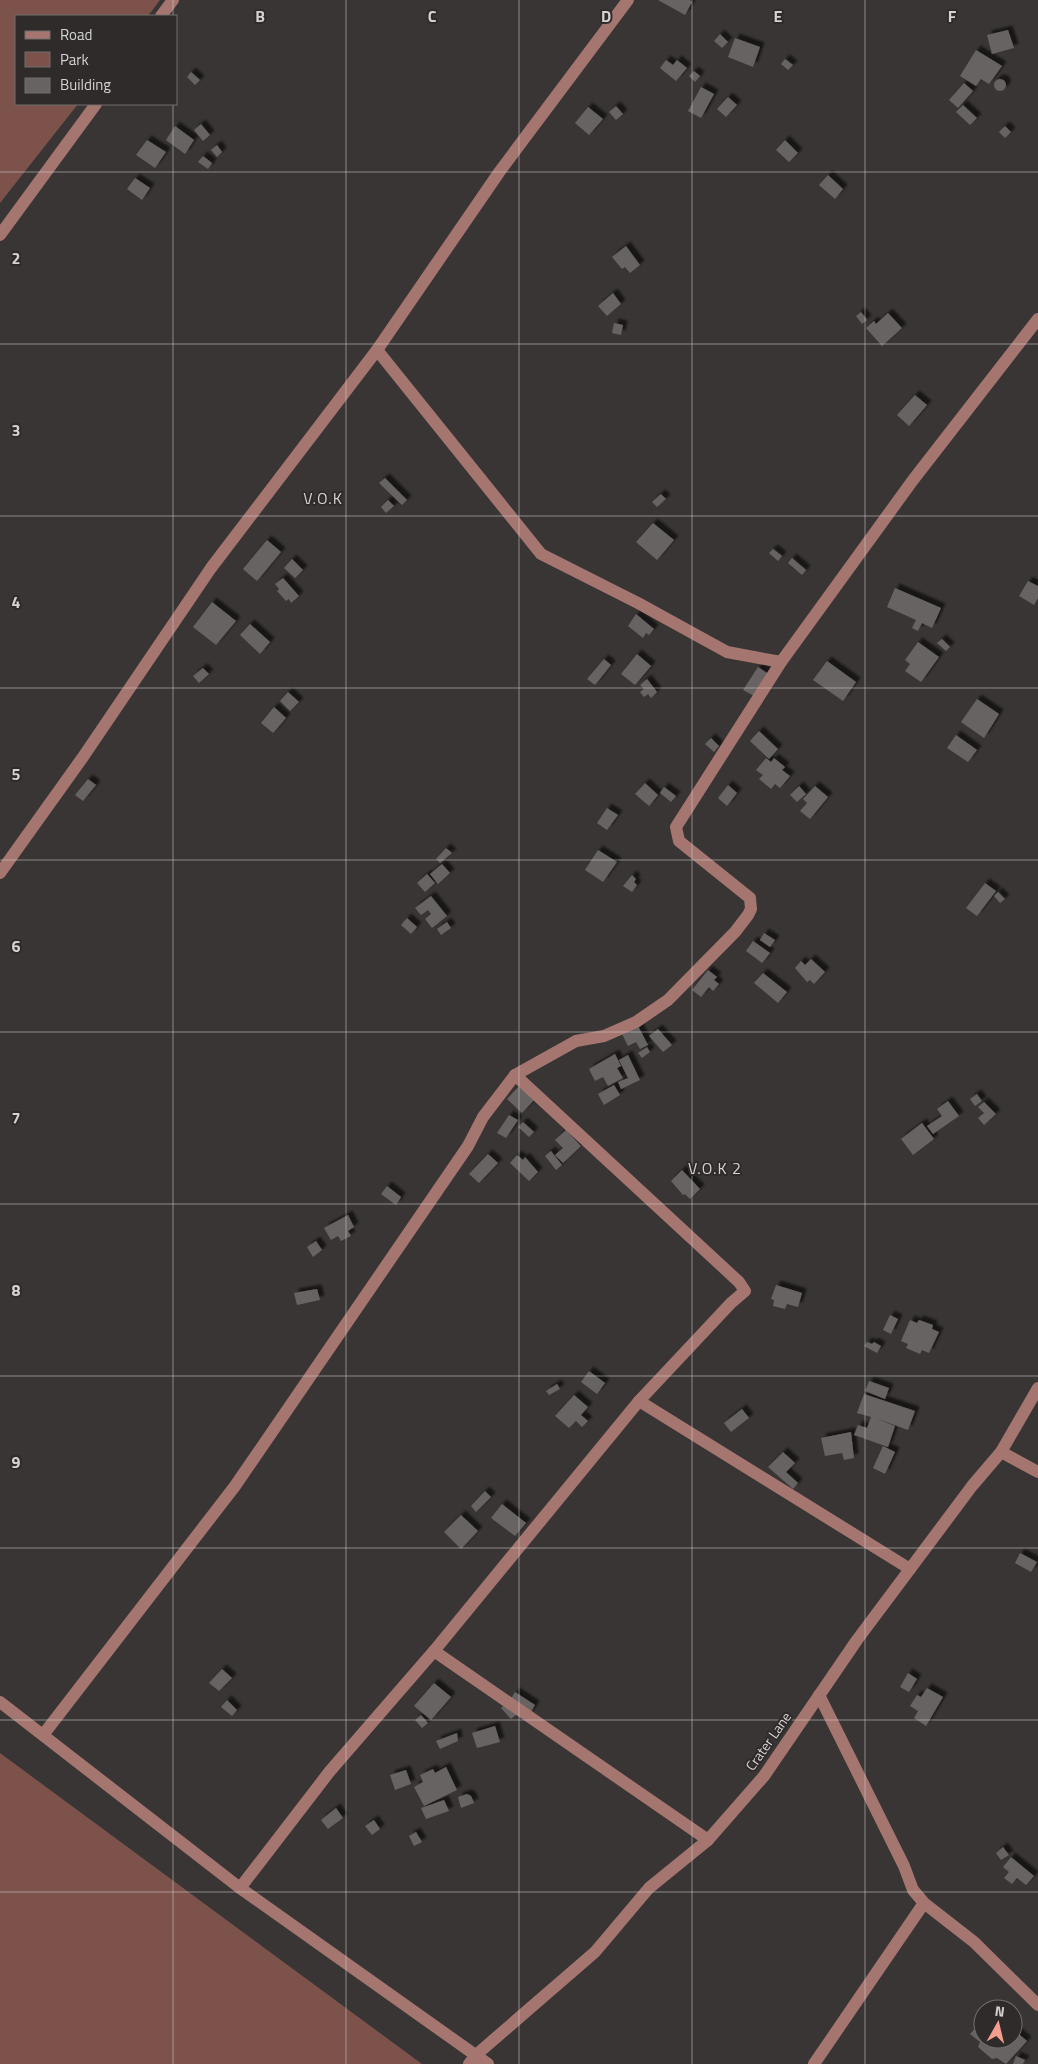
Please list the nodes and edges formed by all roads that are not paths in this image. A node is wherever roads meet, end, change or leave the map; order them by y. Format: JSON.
{"nodes":[{"id":1,"x":174,"y":0,"type":"edge"},
{"id":2,"x":628,"y":0,"type":"edge"},
{"id":3,"x":162,"y":15,"type":"edge"},
{"id":4,"x":95,"y":105,"type":"edge"},
{"id":5,"x":0,"y":235,"type":"edge"},
{"id":6,"x":1038,"y":319,"type":"edge"},
{"id":7,"x":377,"y":350,"type":"junction"},
{"id":8,"x":781,"y":662,"type":"junction"},
{"id":9,"x":0,"y":873,"type":"edge"},
{"id":10,"x":515,"y":1075,"type":"junction"},
{"id":11,"x":1038,"y":1388,"type":"edge"},
{"id":12,"x":639,"y":1401,"type":"junction"},
{"id":13,"x":1001,"y":1452,"type":"junction"},
{"id":14,"x":1038,"y":1472,"type":"edge"},
{"id":15,"x":910,"y":1569,"type":"junction"},
{"id":16,"x":434,"y":1651,"type":"junction"},
{"id":17,"x":819,"y":1695,"type":"junction"},
{"id":18,"x":0,"y":1702,"type":"edge"},
{"id":19,"x":43,"y":1735,"type":"junction"},
{"id":20,"x":708,"y":1840,"type":"junction"},
{"id":21,"x":240,"y":1888,"type":"junction"},
{"id":22,"x":924,"y":1903,"type":"junction"},
{"id":23,"x":1038,"y":2005,"type":"edge"},
{"id":24,"x":472,"y":2060,"type":"edge"},
{"id":25,"x":488,"y":2064,"type":"edge"},
{"id":26,"x":814,"y":2064,"type":"edge"}],
"edges":[{"from":1,"to":3,"type":"street"},
{"from":2,"to":7,"type":"street"},
{"from":4,"to":5,"type":"street"},
{"from":6,"to":8,"type":"street"},
{"from":7,"to":8,"type":"street"},
{"from":7,"to":9,"type":"street"},
{"from":8,"to":10,"type":"street"},
{"from":10,"to":12,"type":"street"},
{"from":10,"to":19,"type":"street"},
{"from":11,"to":13,"type":"street","name":"Crater Lane"},
{"from":12,"to":15,"type":"street"},
{"from":12,"to":16,"type":"street"},
{"from":13,"to":14,"type":"street"},
{"from":13,"to":15,"type":"street","name":"Crater Lane"},
{"from":15,"to":17,"type":"street","name":"Crater Lane"},
{"from":16,"to":20,"type":"street"},
{"from":16,"to":21,"type":"street"},
{"from":17,"to":20,"type":"street","name":"Crater Lane"},
{"from":17,"to":22,"type":"street"},
{"from":18,"to":19,"type":"street"},
{"from":19,"to":21,"type":"street"},
{"from":20,"to":24,"type":"street","name":"Crater Lane"},
{"from":21,"to":24,"type":"street"},
{"from":22,"to":23,"type":"street"},
{"from":22,"to":26,"type":"street"},
{"from":24,"to":25,"type":"street"}]}
